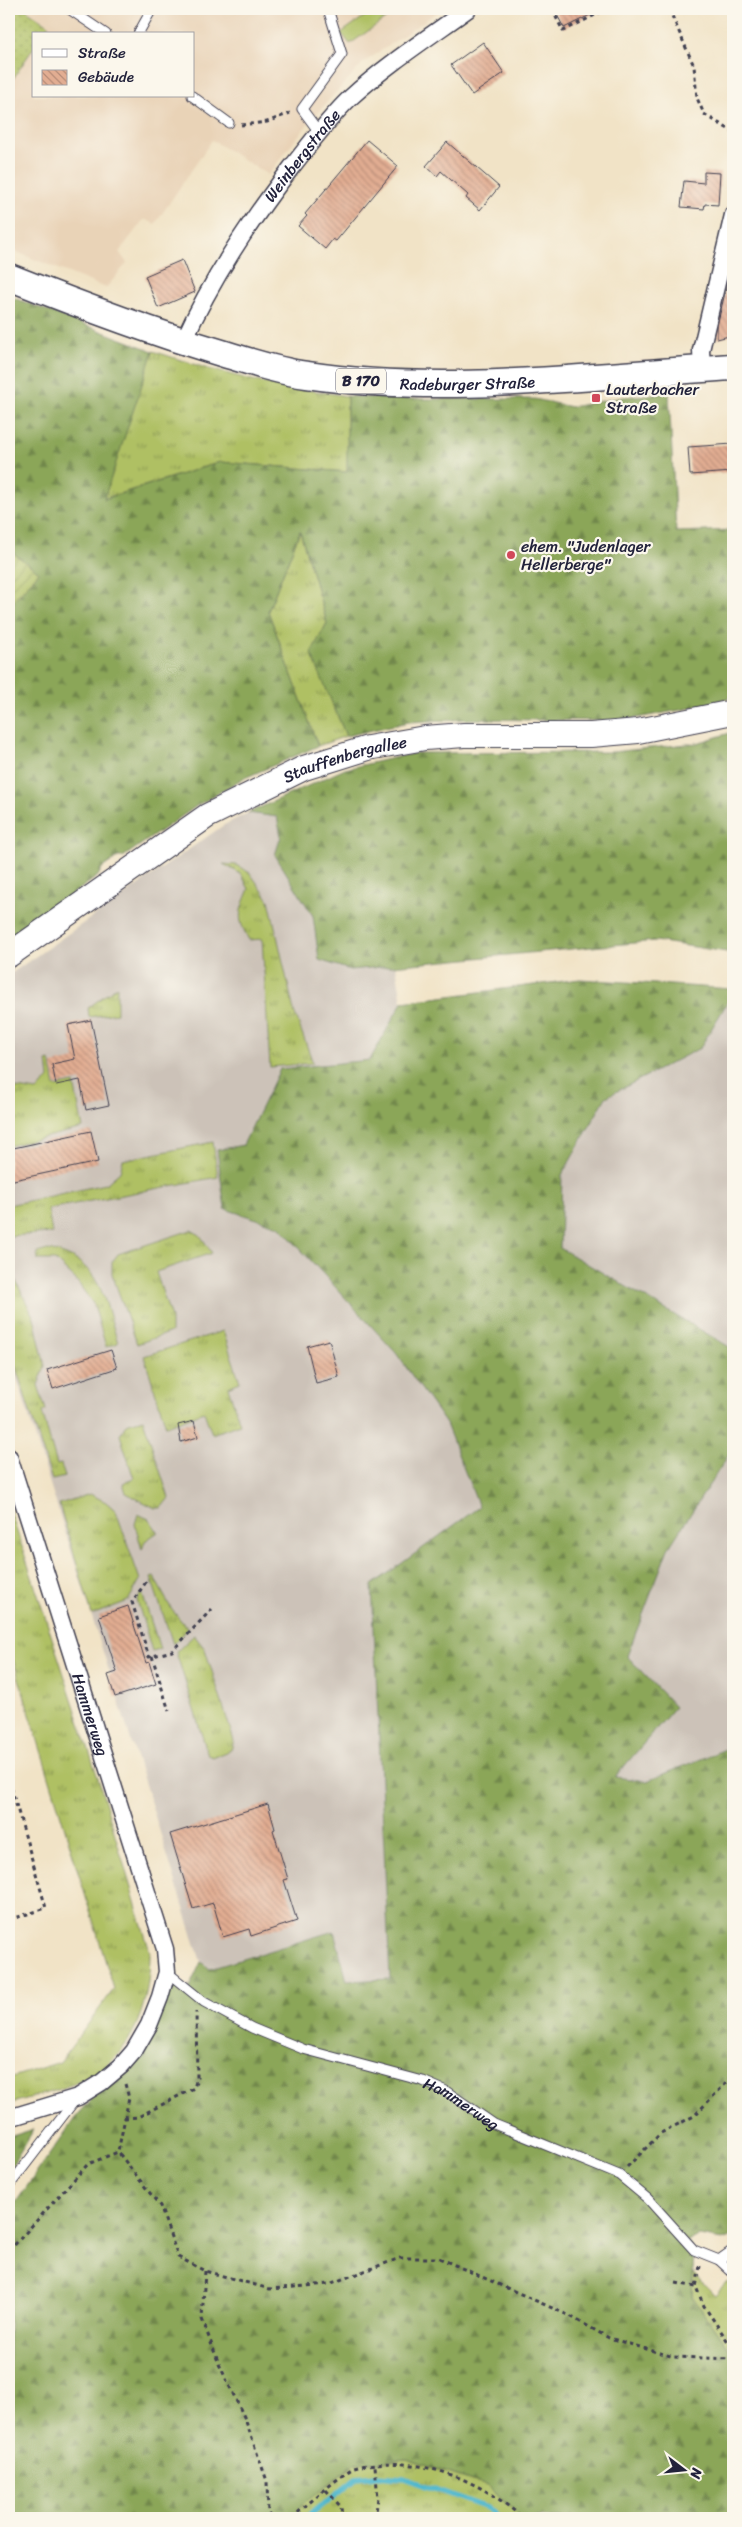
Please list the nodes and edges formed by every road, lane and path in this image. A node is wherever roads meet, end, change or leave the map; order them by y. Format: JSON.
{"nodes":[{"id":1,"x":69,"y":9,"type":"edge"},
{"id":2,"x":152,"y":9,"type":"edge"},
{"id":3,"x":328,"y":9,"type":"edge"},
{"id":4,"x":468,"y":9,"type":"edge"},
{"id":5,"x":552,"y":9,"type":"edge"},
{"id":6,"x":607,"y":9,"type":"edge"},
{"id":7,"x":669,"y":9,"type":"edge"},
{"id":8,"x":103,"y":32,"type":"edge"},
{"id":9,"x":139,"y":32,"type":"edge"},
{"id":10,"x":195,"y":98,"type":"edge"},
{"id":11,"x":302,"y":109,"type":"junction"},
{"id":12,"x":229,"y":123,"type":"joint"},
{"id":13,"x":319,"y":132,"type":"junction"},
{"id":14,"x":733,"y":132,"type":"edge"},
{"id":15,"x":733,"y":215,"type":"edge"},
{"id":16,"x":9,"y":277,"type":"edge"},
{"id":17,"x":183,"y":342,"type":"junction"},
{"id":18,"x":733,"y":367,"type":"edge"},
{"id":19,"x":702,"y":369,"type":"junction"},
{"id":20,"x":733,"y":712,"type":"edge"},
{"id":21,"x":9,"y":955,"type":"edge"},
{"id":22,"x":9,"y":1461,"type":"edge"},
{"id":23,"x":146,"y":1582,"type":"dead end"},
{"id":24,"x":212,"y":1609,"type":"dead end"},
{"id":25,"x":152,"y":1656,"type":"junction"},
{"id":26,"x":169,"y":1711,"type":"dead end"},
{"id":27,"x":9,"y":1780,"type":"edge"},
{"id":28,"x":9,"y":1920,"type":"edge"},
{"id":29,"x":167,"y":1972,"type":"junction"},
{"id":30,"x":204,"y":2002,"type":"junction"},
{"id":31,"x":121,"y":2066,"type":"junction"},
{"id":32,"x":733,"y":2076,"type":"edge"},
{"id":33,"x":78,"y":2097,"type":"junction"},
{"id":34,"x":9,"y":2118,"type":"edge"},
{"id":35,"x":124,"y":2118,"type":"junction"},
{"id":36,"x":118,"y":2152,"type":"junction"},
{"id":37,"x":619,"y":2175,"type":"junction"},
{"id":38,"x":9,"y":2186,"type":"edge"},
{"id":39,"x":733,"y":2250,"type":"edge"},
{"id":40,"x":9,"y":2251,"type":"edge"},
{"id":41,"x":703,"y":2254,"type":"junction"},
{"id":42,"x":719,"y":2260,"type":"junction"},
{"id":43,"x":205,"y":2271,"type":"junction"},
{"id":44,"x":733,"y":2274,"type":"edge"},
{"id":45,"x":676,"y":2283,"type":"dead end"},
{"id":46,"x":696,"y":2287,"type":"junction"},
{"id":47,"x":733,"y":2349,"type":"edge"},
{"id":48,"x":733,"y":2359,"type":"edge"},
{"id":49,"x":375,"y":2466,"type":"junction"},
{"id":50,"x":326,"y":2490,"type":"junction"},
{"id":51,"x":272,"y":2518,"type":"edge"},
{"id":52,"x":292,"y":2518,"type":"edge"},
{"id":53,"x":342,"y":2518,"type":"edge"},
{"id":54,"x":375,"y":2518,"type":"edge"},
{"id":55,"x":522,"y":2518,"type":"edge"}],
"edges":[{"from":1,"to":8,"type":"lane"},
{"from":2,"to":9,"type":"lane"},
{"from":3,"to":11,"type":"lane"},
{"from":4,"to":13,"type":"street","name":"Weinbergstraße"},
{"from":5,"to":6,"type":"path"},
{"from":7,"to":14,"type":"path"},
{"from":10,"to":12,"type":"lane"},
{"from":11,"to":12,"type":"path"},
{"from":11,"to":13,"type":"lane"},
{"from":13,"to":17,"type":"street","name":"Weinbergstraße"},
{"from":15,"to":19,"type":"street"},
{"from":16,"to":17,"type":"main road","name":"Radeburger Straße","number":"B 170"},
{"from":17,"to":19,"type":"main road","name":"Radeburger Straße","number":"B 170"},
{"from":18,"to":19,"type":"main road","name":"Radeburger Straße","number":"B 170"},
{"from":20,"to":21,"type":"main road","name":"Stauffenbergallee"},
{"from":22,"to":29,"type":"street","name":"Hammerweg"},
{"from":23,"to":25,"type":"path"},
{"from":24,"to":25,"type":"path"},
{"from":25,"to":26,"type":"path"},
{"from":27,"to":28,"type":"path"},
{"from":29,"to":30,"type":"lane","name":"Hammerweg"},
{"from":29,"to":31,"type":"street","name":"Hammerweg"},
{"from":30,"to":35,"type":"path"},
{"from":30,"to":37,"type":"lane","name":"Hammerweg"},
{"from":31,"to":33,"type":"street","name":"Hammerweg"},
{"from":31,"to":35,"type":"path"},
{"from":32,"to":37,"type":"path"},
{"from":33,"to":34,"type":"street","name":"Hammerweg"},
{"from":33,"to":38,"type":"lane"},
{"from":35,"to":36,"type":"path"},
{"from":36,"to":40,"type":"path"},
{"from":36,"to":43,"type":"path"},
{"from":37,"to":41,"type":"lane","name":"Hammerweg"},
{"from":39,"to":42,"type":"lane"},
{"from":41,"to":42,"type":"lane","name":"Hammerweg"},
{"from":41,"to":46,"type":"path"},
{"from":42,"to":44,"type":"lane","name":"Hammerweg"},
{"from":43,"to":48,"type":"path"},
{"from":43,"to":51,"type":"path"},
{"from":45,"to":46,"type":"path"},
{"from":46,"to":47,"type":"path"},
{"from":49,"to":50,"type":"path"},
{"from":49,"to":54,"type":"path"},
{"from":49,"to":55,"type":"path"},
{"from":50,"to":52,"type":"path"},
{"from":50,"to":53,"type":"path"}]}
